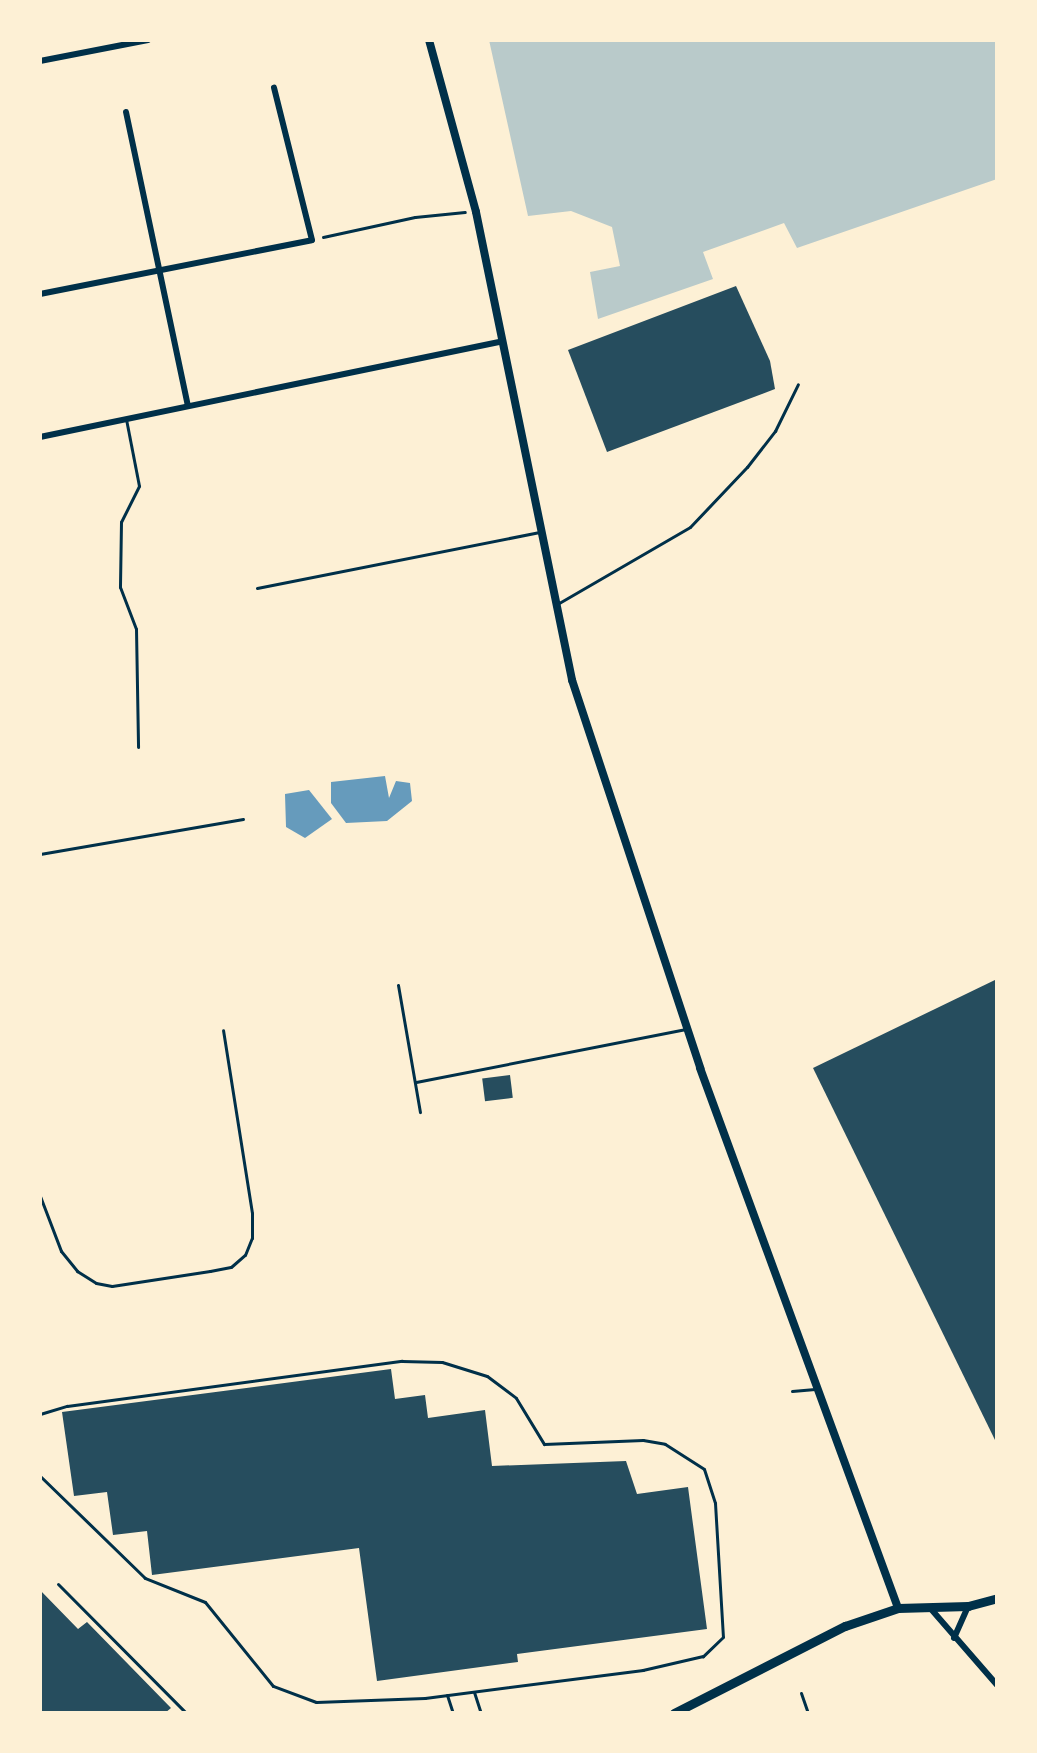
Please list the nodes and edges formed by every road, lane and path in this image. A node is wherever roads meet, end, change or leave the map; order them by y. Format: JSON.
{"nodes":[{"id":1,"x":148,"y":40,"type":"edge"},
{"id":2,"x":429,"y":40,"type":"edge"},
{"id":3,"x":40,"y":61,"type":"edge"},
{"id":4,"x":274,"y":88,"type":"dead end"},
{"id":5,"x":126,"y":112,"type":"dead end"},
{"id":6,"x":476,"y":212,"type":"junction"},
{"id":7,"x":312,"y":240,"type":"junction"},
{"id":8,"x":163,"y":270,"type":"junction"},
{"id":9,"x":40,"y":294,"type":"edge"},
{"id":10,"x":500,"y":342,"type":"junction"},
{"id":11,"x":798,"y":384,"type":"dead end"},
{"id":12,"x":188,"y":406,"type":"junction"},
{"id":13,"x":126,"y":419,"type":"junction"},
{"id":14,"x":40,"y":437,"type":"edge"},
{"id":15,"x":541,"y":532,"type":"junction"},
{"id":16,"x":257,"y":588,"type":"dead end"},
{"id":17,"x":556,"y":605,"type":"junction"},
{"id":18,"x":138,"y":747,"type":"dead end"},
{"id":19,"x":243,"y":819,"type":"dead end"},
{"id":20,"x":40,"y":854,"type":"edge"},
{"id":21,"x":398,"y":985,"type":"dead end"},
{"id":22,"x":686,"y":1029,"type":"junction"},
{"id":23,"x":223,"y":1030,"type":"dead end"},
{"id":24,"x":416,"y":1082,"type":"junction"},
{"id":25,"x":420,"y":1112,"type":"dead end"},
{"id":26,"x":40,"y":1196,"type":"edge"},
{"id":27,"x":815,"y":1389,"type":"junction"},
{"id":28,"x":792,"y":1391,"type":"dead end"},
{"id":29,"x":40,"y":1414,"type":"edge"},
{"id":30,"x":40,"y":1476,"type":"edge"},
{"id":31,"x":58,"y":1584,"type":"dead end"},
{"id":32,"x":997,"y":1598,"type":"edge"},
{"id":33,"x":968,"y":1606,"type":"junction"},
{"id":34,"x":898,"y":1608,"type":"junction"},
{"id":35,"x":931,"y":1609,"type":"junction"},
{"id":36,"x":954,"y":1638,"type":"junction"},
{"id":37,"x":997,"y":1685,"type":"edge"},
{"id":38,"x":474,"y":1692,"type":"junction"},
{"id":39,"x":801,"y":1693,"type":"dead end"},
{"id":40,"x":447,"y":1695,"type":"junction"},
{"id":41,"x":186,"y":1713,"type":"edge"},
{"id":42,"x":453,"y":1713,"type":"edge"},
{"id":43,"x":481,"y":1713,"type":"edge"},
{"id":44,"x":674,"y":1713,"type":"edge"},
{"id":45,"x":808,"y":1713,"type":"edge"}],
"edges":[{"from":1,"to":3,"type":"street"},
{"from":2,"to":6,"type":"street"},
{"from":4,"to":7,"type":"street"},
{"from":5,"to":8,"type":"street"},
{"from":6,"to":7,"type":"path"},
{"from":6,"to":10,"type":"street"},
{"from":7,"to":8,"type":"street"},
{"from":8,"to":9,"type":"street"},
{"from":8,"to":12,"type":"street"},
{"from":10,"to":12,"type":"street"},
{"from":10,"to":15,"type":"street"},
{"from":11,"to":17,"type":"lane"},
{"from":12,"to":13,"type":"street"},
{"from":13,"to":14,"type":"street"},
{"from":13,"to":18,"type":"lane"},
{"from":15,"to":16,"type":"lane"},
{"from":15,"to":17,"type":"street"},
{"from":17,"to":22,"type":"street"},
{"from":19,"to":20,"type":"lane"},
{"from":21,"to":24,"type":"lane"},
{"from":22,"to":24,"type":"lane"},
{"from":22,"to":27,"type":"street"},
{"from":23,"to":26,"type":"lane"},
{"from":24,"to":25,"type":"lane"},
{"from":27,"to":28,"type":"lane"},
{"from":27,"to":34,"type":"street"},
{"from":29,"to":38,"type":"lane"},
{"from":30,"to":40,"type":"lane"},
{"from":31,"to":41,"type":"lane"},
{"from":32,"to":33,"type":"main road"},
{"from":33,"to":35,"type":"main road"},
{"from":33,"to":36,"type":"street"},
{"from":34,"to":35,"type":"main road"},
{"from":34,"to":44,"type":"main road"},
{"from":35,"to":36,"type":"street"},
{"from":36,"to":37,"type":"street"},
{"from":38,"to":40,"type":"lane"},
{"from":38,"to":43,"type":"lane"},
{"from":39,"to":45,"type":"lane"},
{"from":40,"to":42,"type":"lane"}]}
